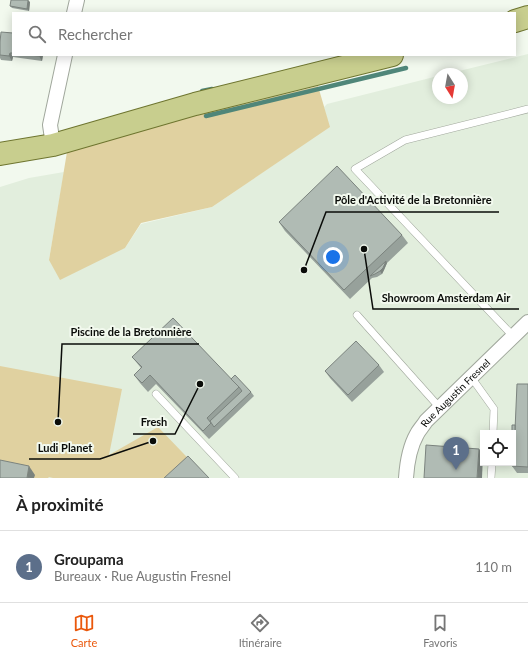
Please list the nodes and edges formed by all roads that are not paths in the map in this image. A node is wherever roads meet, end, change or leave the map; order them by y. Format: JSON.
{"nodes":[{"id":1,"x":76,"y":0,"type":"edge"},
{"id":2,"x":74,"y":12,"type":"edge"},
{"id":3,"x":528,"y":17,"type":"edge"},
{"id":4,"x":516,"y":21,"type":"edge"},
{"id":5,"x":528,"y":29,"type":"edge"},
{"id":6,"x":516,"y":32,"type":"edge"},
{"id":7,"x":66,"y":56,"type":"edge"},
{"id":8,"x":388,"y":56,"type":"edge"},
{"id":9,"x":528,"y":109,"type":"edge"},
{"id":10,"x":52,"y":138,"type":"junction"},
{"id":11,"x":0,"y":145,"type":"edge"},
{"id":12,"x":0,"y":154,"type":"edge"},
{"id":13,"x":357,"y":315,"type":"dead end"},
{"id":14,"x":528,"y":322,"type":"edge"},
{"id":15,"x":513,"y":336,"type":"junction"},
{"id":16,"x":471,"y":378,"type":"junction"},
{"id":17,"x":156,"y":394,"type":"edge"},
{"id":18,"x":440,"y":408,"type":"junction"},
{"id":19,"x":493,"y":430,"type":"edge"},
{"id":20,"x":492,"y":466,"type":"edge"},
{"id":21,"x":235,"y":478,"type":"edge"},
{"id":22,"x":406,"y":478,"type":"edge"},
{"id":23,"x":491,"y":478,"type":"edge"}],
"edges":[{"from":1,"to":2,"type":"street"},
{"from":3,"to":4,"type":"main road"},
{"from":5,"to":6,"type":"main road"},
{"from":7,"to":10,"type":"street"},
{"from":8,"to":10,"type":"main road"},
{"from":9,"to":15,"type":"lane"},
{"from":10,"to":11,"type":"main road"},
{"from":10,"to":12,"type":"main road"},
{"from":13,"to":18,"type":"lane"},
{"from":14,"to":15,"type":"street","name":"Rue Augustin Fresnel"},
{"from":15,"to":16,"type":"street","name":"Rue Augustin Fresnel"},
{"from":16,"to":18,"type":"street","name":"Rue Augustin Fresnel"},
{"from":16,"to":19,"type":"lane"},
{"from":17,"to":21,"type":"lane"},
{"from":18,"to":22,"type":"street","name":"Rue Augustin Fresnel"},
{"from":20,"to":23,"type":"lane"}]}
